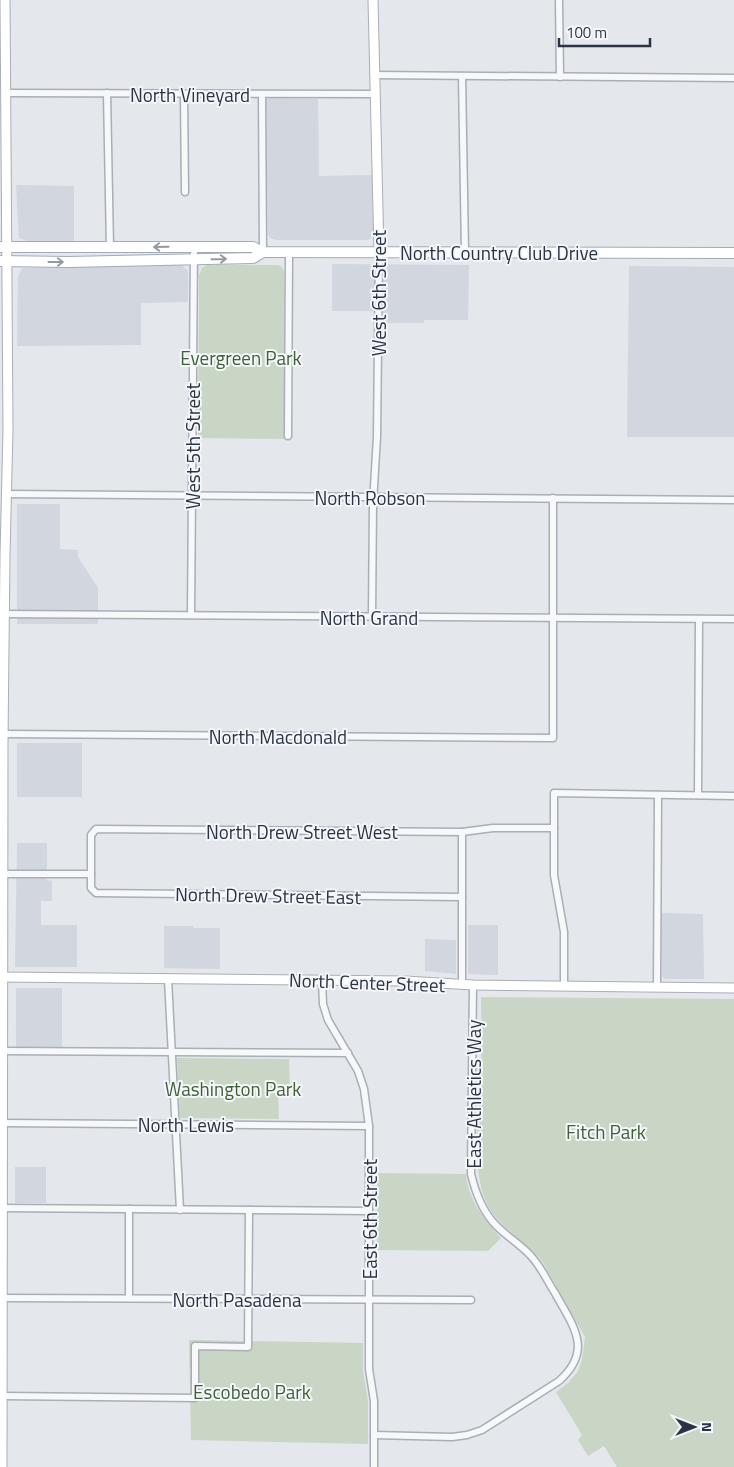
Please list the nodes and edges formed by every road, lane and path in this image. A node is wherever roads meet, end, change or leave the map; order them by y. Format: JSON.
{"nodes":[{"id":1,"x":5,"y":0,"type":"edge"},
{"id":2,"x":373,"y":0,"type":"edge"},
{"id":3,"x":559,"y":0,"type":"edge"},
{"id":4,"x":374,"y":75,"type":"junction"},
{"id":5,"x":462,"y":76,"type":"junction"},
{"id":6,"x":560,"y":77,"type":"junction"},
{"id":7,"x":734,"y":78,"type":"edge"},
{"id":8,"x":5,"y":93,"type":"junction"},
{"id":9,"x":106,"y":93,"type":"junction"},
{"id":10,"x":184,"y":94,"type":"junction"},
{"id":11,"x":262,"y":94,"type":"junction"},
{"id":12,"x":376,"y":94,"type":"junction"},
{"id":13,"x":185,"y":192,"type":"dead end"},
{"id":14,"x":4,"y":247,"type":"edge"},
{"id":15,"x":194,"y":247,"type":"junction"},
{"id":16,"x":110,"y":248,"type":"junction"},
{"id":17,"x":263,"y":252,"type":"junction"},
{"id":18,"x":289,"y":252,"type":"junction"},
{"id":19,"x":379,"y":252,"type":"junction"},
{"id":20,"x":465,"y":252,"type":"junction"},
{"id":21,"x":734,"y":253,"type":"edge"},
{"id":22,"x":194,"y":259,"type":"junction"},
{"id":23,"x":4,"y":261,"type":"edge"},
{"id":24,"x":4,"y":318,"type":"edge"},
{"id":25,"x":288,"y":436,"type":"dead end"},
{"id":26,"x":7,"y":494,"type":"junction"},
{"id":27,"x":192,"y":496,"type":"junction"},
{"id":28,"x":373,"y":497,"type":"junction"},
{"id":29,"x":553,"y":498,"type":"junction"},
{"id":30,"x":734,"y":500,"type":"edge"},
{"id":31,"x":3,"y":526,"type":"edge"},
{"id":32,"x":2,"y":543,"type":"edge"},
{"id":33,"x":4,"y":614,"type":"junction"},
{"id":34,"x":191,"y":615,"type":"junction"},
{"id":35,"x":372,"y":617,"type":"junction"},
{"id":36,"x":553,"y":618,"type":"junction"},
{"id":37,"x":699,"y":619,"type":"junction"},
{"id":38,"x":734,"y":619,"type":"edge"},
{"id":39,"x":4,"y":734,"type":"junction"},
{"id":40,"x":2,"y":749,"type":"edge"},
{"id":41,"x":2,"y":765,"type":"edge"},
{"id":42,"x":658,"y":795,"type":"junction"},
{"id":43,"x":698,"y":795,"type":"junction"},
{"id":44,"x":734,"y":796,"type":"edge"},
{"id":45,"x":554,"y":828,"type":"junction"},
{"id":46,"x":462,"y":832,"type":"junction"},
{"id":47,"x":3,"y":874,"type":"junction"},
{"id":48,"x":91,"y":874,"type":"junction"},
{"id":49,"x":462,"y":897,"type":"junction"},
{"id":50,"x":1,"y":978,"type":"edge"},
{"id":51,"x":168,"y":979,"type":"junction"},
{"id":52,"x":322,"y":980,"type":"junction"},
{"id":53,"x":462,"y":985,"type":"junction"},
{"id":54,"x":473,"y":986,"type":"junction"},
{"id":55,"x":564,"y":986,"type":"junction"},
{"id":56,"x":657,"y":987,"type":"junction"},
{"id":57,"x":734,"y":988,"type":"edge"},
{"id":58,"x":3,"y":1051,"type":"junction"},
{"id":59,"x":171,"y":1052,"type":"junction"},
{"id":60,"x":348,"y":1053,"type":"junction"},
{"id":61,"x":3,"y":1123,"type":"junction"},
{"id":62,"x":175,"y":1124,"type":"junction"},
{"id":63,"x":369,"y":1126,"type":"junction"},
{"id":64,"x":1,"y":1208,"type":"edge"},
{"id":65,"x":129,"y":1209,"type":"junction"},
{"id":66,"x":180,"y":1210,"type":"junction"},
{"id":67,"x":249,"y":1210,"type":"junction"},
{"id":68,"x":369,"y":1211,"type":"junction"},
{"id":69,"x":2,"y":1298,"type":"junction"},
{"id":70,"x":129,"y":1298,"type":"junction"},
{"id":71,"x":248,"y":1299,"type":"junction"},
{"id":72,"x":369,"y":1300,"type":"junction"},
{"id":73,"x":471,"y":1300,"type":"dead end"},
{"id":74,"x":1,"y":1324,"type":"edge"},
{"id":75,"x":2,"y":1396,"type":"junction"},
{"id":76,"x":1,"y":1423,"type":"edge"},
{"id":77,"x":374,"y":1435,"type":"junction"},
{"id":78,"x":2,"y":1467,"type":"edge"},
{"id":79,"x":374,"y":1467,"type":"edge"}],
"edges":[{"from":1,"to":8,"type":"main road"},
{"from":2,"to":4,"type":"main road","name":"West 6th Street"},
{"from":3,"to":6,"type":"street"},
{"from":4,"to":5,"type":"street"},
{"from":4,"to":12,"type":"main road","name":"West 6th Street"},
{"from":5,"to":6,"type":"street"},
{"from":5,"to":20,"type":"street"},
{"from":6,"to":7,"type":"street"},
{"from":8,"to":9,"type":"street","name":"North Vineyard"},
{"from":8,"to":14,"type":"main road"},
{"from":9,"to":10,"type":"street","name":"North Vineyard"},
{"from":9,"to":16,"type":"street"},
{"from":10,"to":11,"type":"street","name":"North Vineyard"},
{"from":10,"to":13,"type":"street"},
{"from":11,"to":12,"type":"street","name":"North Vineyard"},
{"from":11,"to":17,"type":"street"},
{"from":12,"to":19,"type":"main road","name":"West 6th Street"},
{"from":14,"to":16,"type":"main road","name":"North Country Club Drive"},
{"from":14,"to":23,"type":"main road"},
{"from":15,"to":16,"type":"main road","name":"North Country Club Drive","one_way":true},
{"from":15,"to":17,"type":"main road","name":"North Country Club Drive"},
{"from":15,"to":22,"type":"street","name":"West 5th Street"},
{"from":17,"to":18,"type":"main road","name":"North Country Club Drive"},
{"from":22,"to":17,"type":"main road","name":"North Country Club Drive","one_way":true},
{"from":18,"to":19,"type":"main road","name":"North Country Club Drive"},
{"from":18,"to":25,"type":"street"},
{"from":19,"to":20,"type":"main road","name":"North Country Club Drive"},
{"from":19,"to":28,"type":"street","name":"West 6th Street"},
{"from":20,"to":21,"type":"main road","name":"North Country Club Drive"},
{"from":23,"to":22,"type":"main road","name":"North Country Club Drive","one_way":true},
{"from":22,"to":27,"type":"street","name":"West 5th Street"},
{"from":23,"to":24,"type":"main road"},
{"from":24,"to":26,"type":"main road"},
{"from":26,"to":27,"type":"street","name":"North Robson"},
{"from":26,"to":31,"type":"main road"},
{"from":27,"to":28,"type":"street","name":"North Robson"},
{"from":27,"to":34,"type":"street","name":"West 5th Street"},
{"from":28,"to":29,"type":"street","name":"North Robson"},
{"from":28,"to":35,"type":"street","name":"West 6th Street"},
{"from":29,"to":30,"type":"street","name":"North Robson"},
{"from":29,"to":36,"type":"street"},
{"from":31,"to":32,"type":"main road"},
{"from":32,"to":33,"type":"main road"},
{"from":33,"to":34,"type":"street","name":"North Grand"},
{"from":33,"to":39,"type":"main road"},
{"from":34,"to":35,"type":"street","name":"North Grand"},
{"from":35,"to":36,"type":"street","name":"North Grand"},
{"from":36,"to":37,"type":"street","name":"North Grand"},
{"from":36,"to":39,"type":"street","name":"North Macdonald"},
{"from":37,"to":38,"type":"street","name":"North Grand"},
{"from":37,"to":43,"type":"street"},
{"from":39,"to":40,"type":"main road"},
{"from":40,"to":41,"type":"main road"},
{"from":41,"to":47,"type":"main road"},
{"from":42,"to":43,"type":"street"},
{"from":42,"to":45,"type":"street"},
{"from":42,"to":56,"type":"street"},
{"from":43,"to":44,"type":"street"},
{"from":45,"to":46,"type":"street","name":"North Drew Street West"},
{"from":45,"to":55,"type":"street"},
{"from":46,"to":48,"type":"street","name":"North Drew Street West"},
{"from":46,"to":49,"type":"street"},
{"from":47,"to":48,"type":"street"},
{"from":47,"to":50,"type":"main road"},
{"from":48,"to":49,"type":"street","name":"North Drew Street East"},
{"from":49,"to":53,"type":"street"},
{"from":50,"to":51,"type":"main road","name":"North Center Street"},
{"from":50,"to":58,"type":"main road"},
{"from":51,"to":52,"type":"main road","name":"North Center Street"},
{"from":51,"to":59,"type":"street"},
{"from":52,"to":53,"type":"main road","name":"North Center Street"},
{"from":52,"to":60,"type":"street","name":"East 6th Street"},
{"from":53,"to":54,"type":"main road","name":"North Center Street"},
{"from":54,"to":55,"type":"main road","name":"North Center Street"},
{"from":54,"to":77,"type":"street","name":"East Athletics Way"},
{"from":55,"to":56,"type":"main road","name":"North Center Street"},
{"from":56,"to":57,"type":"main road","name":"North Center Street"},
{"from":58,"to":59,"type":"street"},
{"from":58,"to":61,"type":"main road"},
{"from":59,"to":60,"type":"street"},
{"from":59,"to":62,"type":"street"},
{"from":60,"to":63,"type":"street","name":"East 6th Street"},
{"from":61,"to":62,"type":"street","name":"North Lewis"},
{"from":61,"to":64,"type":"main road"},
{"from":62,"to":63,"type":"street","name":"North Lewis"},
{"from":62,"to":66,"type":"street"},
{"from":63,"to":68,"type":"street","name":"East 6th Street"},
{"from":64,"to":65,"type":"street"},
{"from":64,"to":69,"type":"main road"},
{"from":65,"to":66,"type":"street"},
{"from":65,"to":70,"type":"street"},
{"from":66,"to":67,"type":"street"},
{"from":67,"to":68,"type":"street"},
{"from":67,"to":71,"type":"street"},
{"from":68,"to":72,"type":"street","name":"East 6th Street"},
{"from":69,"to":70,"type":"street","name":"North Pasadena"},
{"from":69,"to":74,"type":"main road"},
{"from":70,"to":71,"type":"street","name":"North Pasadena"},
{"from":71,"to":72,"type":"street","name":"North Pasadena"},
{"from":71,"to":75,"type":"street"},
{"from":72,"to":73,"type":"street","name":"North Pasadena"},
{"from":72,"to":77,"type":"street","name":"East 6th Street"},
{"from":74,"to":75,"type":"main road"},
{"from":75,"to":76,"type":"main road"},
{"from":76,"to":78,"type":"main road"},
{"from":77,"to":79,"type":"street","name":"East 6th Street"}]}
